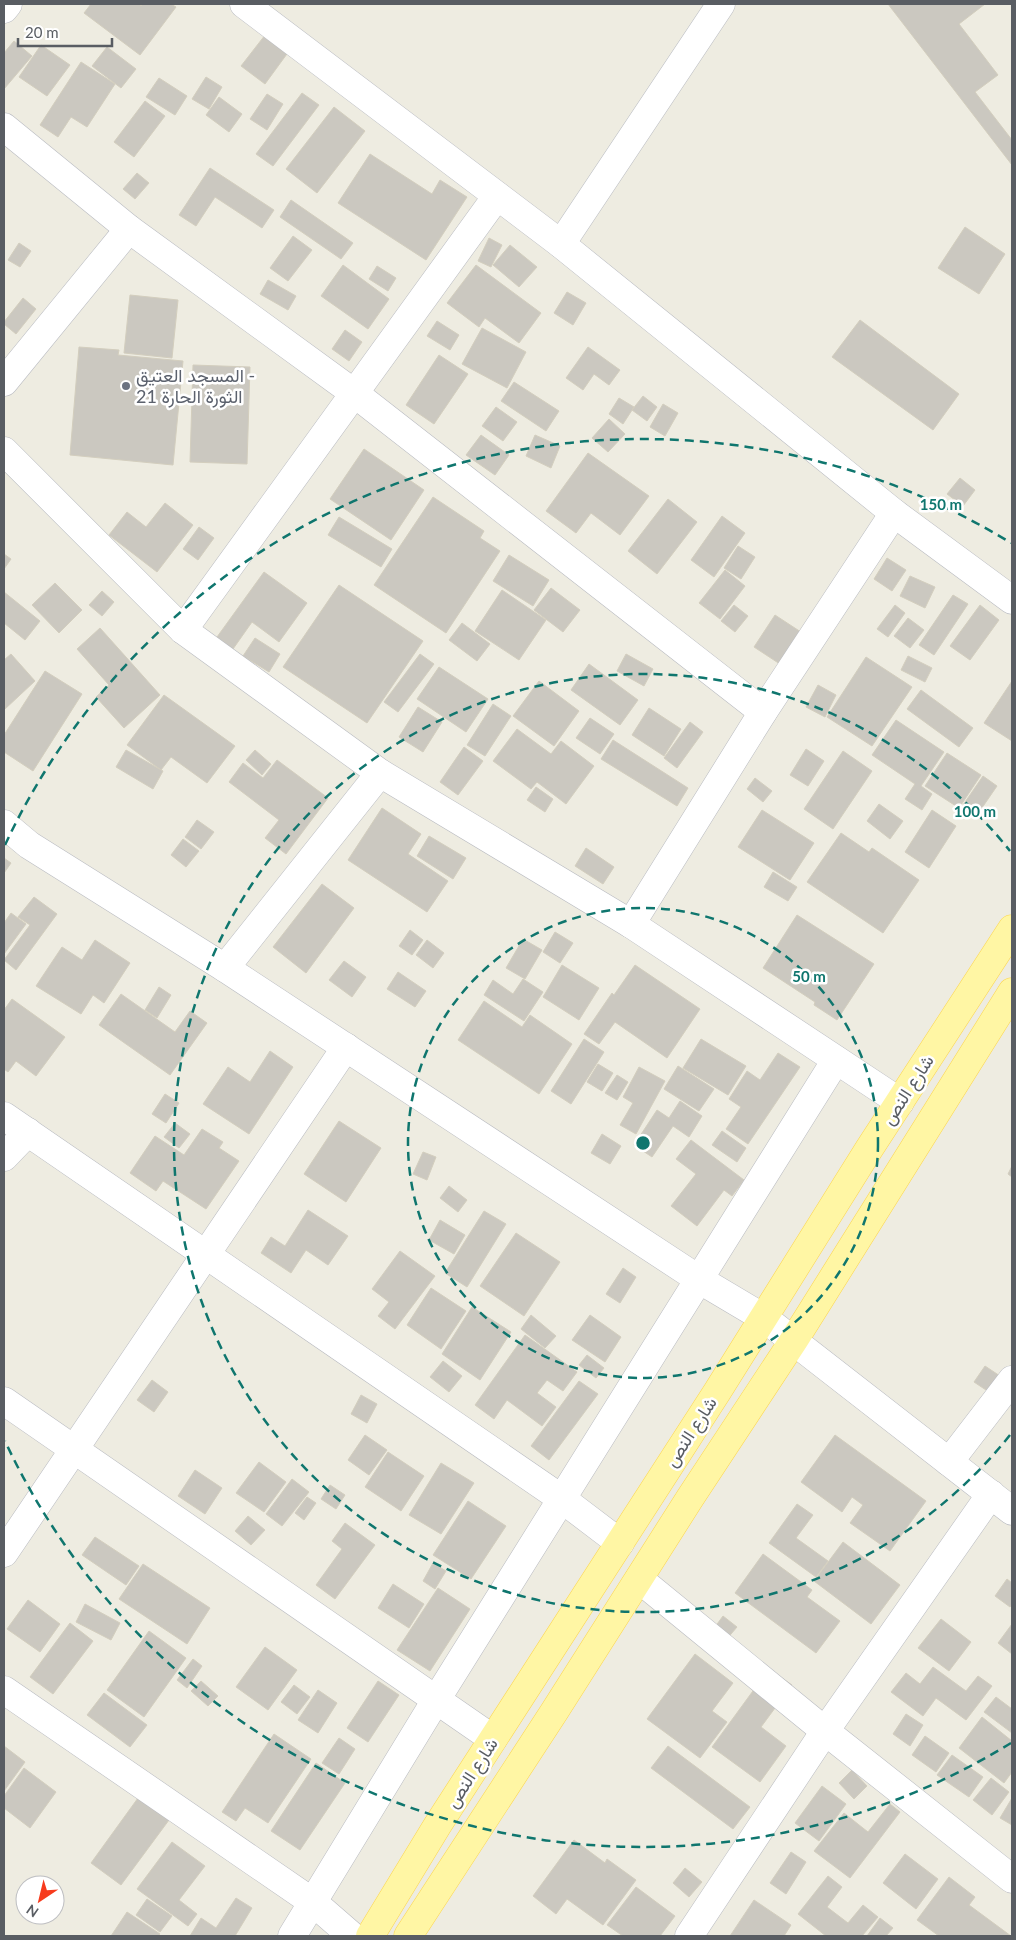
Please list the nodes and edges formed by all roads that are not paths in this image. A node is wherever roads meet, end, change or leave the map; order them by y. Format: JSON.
{"nodes":[{"id":1,"x":8,"y":4,"type":"edge"},
{"id":2,"x":244,"y":4,"type":"edge"},
{"id":3,"x":721,"y":4,"type":"edge"},
{"id":4,"x":4,"y":10,"type":"edge"},
{"id":5,"x":4,"y":126,"type":"edge"},
{"id":6,"x":497,"y":196,"type":"junction"},
{"id":7,"x":129,"y":229,"type":"junction"},
{"id":8,"x":561,"y":244,"type":"junction"},
{"id":9,"x":4,"y":382,"type":"edge"},
{"id":10,"x":354,"y":393,"type":"junction"},
{"id":11,"x":4,"y":451,"type":"edge"},
{"id":12,"x":894,"y":513,"type":"junction"},
{"id":13,"x":1012,"y":600,"type":"edge"},
{"id":14,"x":183,"y":630,"type":"junction"},
{"id":15,"x":763,"y":712,"type":"junction"},
{"id":16,"x":380,"y":773,"type":"junction"},
{"id":17,"x":4,"y":824,"type":"edge"},
{"id":18,"x":631,"y":924,"type":"junction"},
{"id":19,"x":1012,"y":929,"type":"edge"},
{"id":20,"x":225,"y":968,"type":"junction"},
{"id":21,"x":1012,"y":992,"type":"edge"},
{"id":22,"x":346,"y":1047,"type":"junction"},
{"id":23,"x":836,"y":1060,"type":"junction"},
{"id":24,"x":900,"y":1102,"type":"junction"},
{"id":25,"x":4,"y":1116,"type":"edge"},
{"id":26,"x":28,"y":1132,"type":"junction"},
{"id":27,"x":4,"y":1157,"type":"edge"},
{"id":28,"x":206,"y":1253,"type":"junction"},
{"id":29,"x":700,"y":1280,"type":"junction"},
{"id":30,"x":764,"y":1318,"type":"junction"},
{"id":31,"x":794,"y":1340,"type":"junction"},
{"id":32,"x":1012,"y":1380,"type":"edge"},
{"id":33,"x":4,"y":1401,"type":"edge"},
{"id":34,"x":74,"y":1449,"type":"junction"},
{"id":35,"x":949,"y":1462,"type":"junction"},
{"id":36,"x":991,"y":1494,"type":"junction"},
{"id":37,"x":562,"y":1499,"type":"junction"},
{"id":38,"x":1012,"y":1512,"type":"edge"},
{"id":39,"x":620,"y":1543,"type":"junction"},
{"id":40,"x":4,"y":1553,"type":"edge"},
{"id":41,"x":639,"y":1579,"type":"junction"},
{"id":42,"x":4,"y":1690,"type":"edge"},
{"id":43,"x":436,"y":1700,"type":"junction"},
{"id":44,"x":825,"y":1731,"type":"junction"},
{"id":45,"x":493,"y":1740,"type":"junction"},
{"id":46,"x":1012,"y":1880,"type":"edge"},
{"id":47,"x":314,"y":1903,"type":"junction"},
{"id":48,"x":693,"y":1935,"type":"edge"},
{"id":49,"x":292,"y":1936,"type":"edge"},
{"id":50,"x":352,"y":1936,"type":"edge"},
{"id":51,"x":370,"y":1936,"type":"edge"},
{"id":52,"x":408,"y":1936,"type":"edge"}],
"edges":[{"from":1,"to":4,"type":"street"},
{"from":2,"to":6,"type":"street"},
{"from":3,"to":8,"type":"street"},
{"from":5,"to":7,"type":"street"},
{"from":6,"to":8,"type":"street"},
{"from":6,"to":10,"type":"street"},
{"from":7,"to":9,"type":"street"},
{"from":7,"to":10,"type":"street"},
{"from":8,"to":12,"type":"street"},
{"from":10,"to":14,"type":"street"},
{"from":10,"to":15,"type":"street"},
{"from":11,"to":14,"type":"street"},
{"from":12,"to":13,"type":"street"},
{"from":12,"to":15,"type":"street"},
{"from":14,"to":16,"type":"street"},
{"from":15,"to":18,"type":"street"},
{"from":16,"to":18,"type":"street"},
{"from":16,"to":20,"type":"street"},
{"from":17,"to":20,"type":"street"},
{"from":18,"to":23,"type":"street"},
{"from":19,"to":24,"type":"main road","name":"شارع النص"},
{"from":20,"to":22,"type":"street"},
{"from":21,"to":31,"type":"main road","name":"شارع النص"},
{"from":22,"to":28,"type":"street"},
{"from":22,"to":29,"type":"street"},
{"from":23,"to":24,"type":"street"},
{"from":23,"to":29,"type":"street"},
{"from":24,"to":30,"type":"main road","name":"شارع النص"},
{"from":25,"to":26,"type":"street"},
{"from":26,"to":27,"type":"street"},
{"from":26,"to":28,"type":"street"},
{"from":28,"to":34,"type":"street"},
{"from":28,"to":37,"type":"street"},
{"from":29,"to":30,"type":"street"},
{"from":29,"to":37,"type":"street"},
{"from":30,"to":31,"type":"street"},
{"from":30,"to":39,"type":"main road","name":"شارع النص"},
{"from":31,"to":35,"type":"street"},
{"from":31,"to":41,"type":"main road","name":"شارع النص"},
{"from":32,"to":35,"type":"street"},
{"from":33,"to":34,"type":"street"},
{"from":34,"to":40,"type":"street"},
{"from":34,"to":43,"type":"street"},
{"from":35,"to":36,"type":"street"},
{"from":36,"to":38,"type":"street"},
{"from":36,"to":44,"type":"street"},
{"from":37,"to":39,"type":"street"},
{"from":37,"to":43,"type":"street"},
{"from":39,"to":45,"type":"main road","name":"شارع النص"},
{"from":41,"to":44,"type":"street"},
{"from":41,"to":52,"type":"main road","name":"شارع النص"},
{"from":42,"to":47,"type":"street"},
{"from":43,"to":45,"type":"street"},
{"from":43,"to":47,"type":"street"},
{"from":44,"to":46,"type":"street"},
{"from":44,"to":48,"type":"street"},
{"from":45,"to":51,"type":"main road","name":"شارع النص"},
{"from":47,"to":49,"type":"street"},
{"from":47,"to":50,"type":"street"}]}
